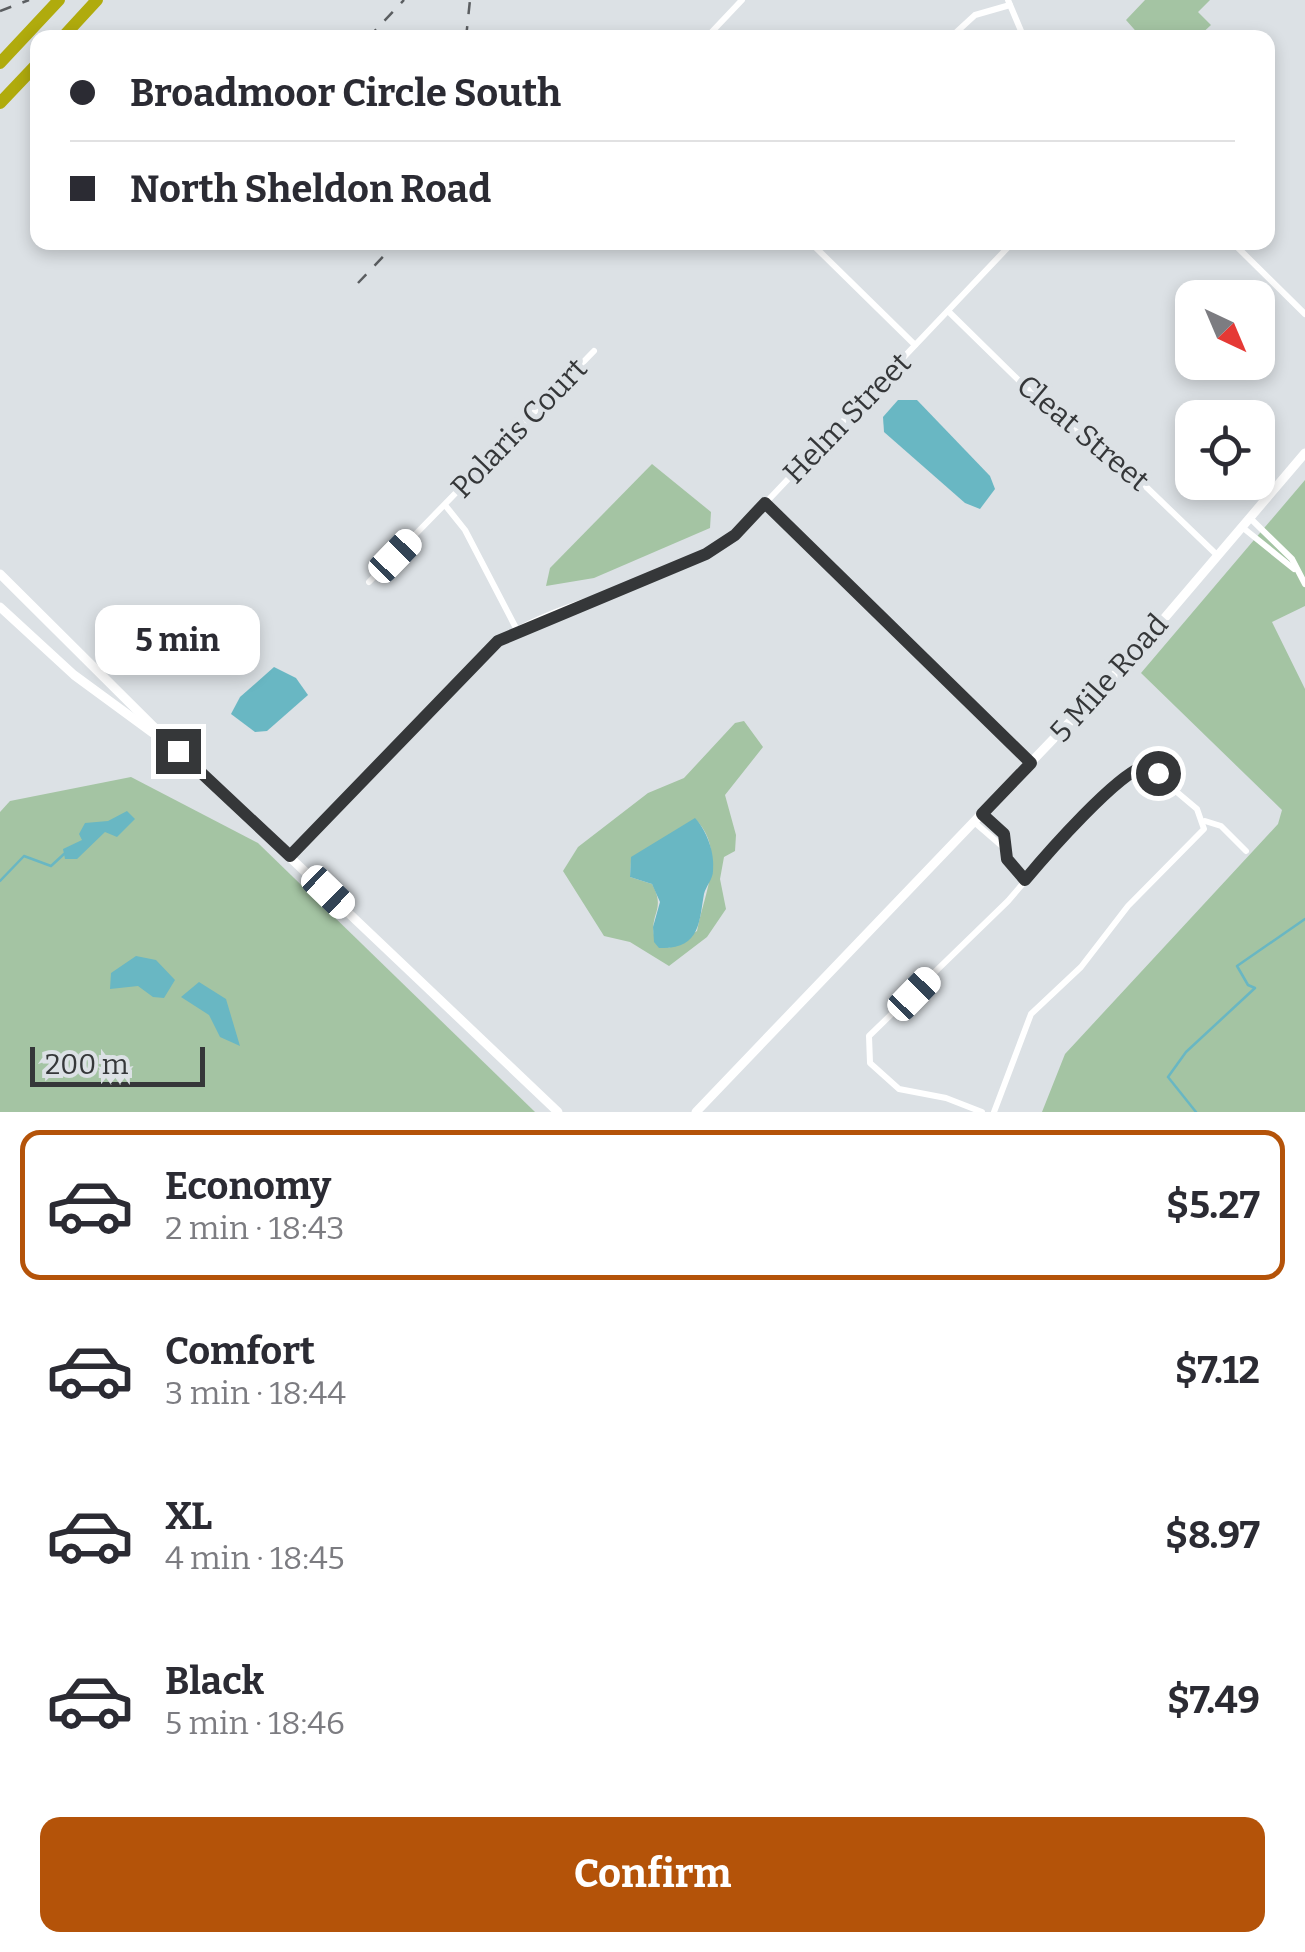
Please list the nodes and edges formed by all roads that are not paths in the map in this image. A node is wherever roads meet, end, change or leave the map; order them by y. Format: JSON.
{"nodes":[{"id":1,"x":59,"y":0,"type":"edge"},
{"id":2,"x":742,"y":0,"type":"edge"},
{"id":3,"x":1009,"y":2,"type":"edge"},
{"id":4,"x":94,"y":3,"type":"edge"},
{"id":5,"x":30,"y":30,"type":"edge"},
{"id":6,"x":30,"y":30,"type":"edge"},
{"id":7,"x":69,"y":30,"type":"edge"},
{"id":8,"x":714,"y":30,"type":"edge"},
{"id":9,"x":959,"y":30,"type":"edge"},
{"id":10,"x":1021,"y":30,"type":"edge"},
{"id":11,"x":0,"y":62,"type":"edge"},
{"id":12,"x":30,"y":71,"type":"edge"},
{"id":13,"x":0,"y":103,"type":"edge"},
{"id":14,"x":818,"y":250,"type":"edge"},
{"id":15,"x":1005,"y":250,"type":"edge"},
{"id":16,"x":1240,"y":250,"type":"edge"},
{"id":17,"x":948,"y":311,"type":"junction"},
{"id":18,"x":1305,"y":314,"type":"edge"},
{"id":19,"x":915,"y":345,"type":"junction"},
{"id":20,"x":594,"y":350,"type":"dead end"},
{"id":21,"x":1305,"y":453,"type":"edge"},
{"id":22,"x":765,"y":503,"type":"junction"},
{"id":23,"x":444,"y":505,"type":"junction"},
{"id":24,"x":1250,"y":518,"type":"junction"},
{"id":25,"x":1242,"y":527,"type":"junction"},
{"id":26,"x":1218,"y":556,"type":"junction"},
{"id":27,"x":1296,"y":570,"type":"junction"},
{"id":28,"x":2,"y":577,"type":"edge"},
{"id":29,"x":369,"y":582,"type":"dead end"},
{"id":30,"x":1305,"y":584,"type":"edge"},
{"id":31,"x":0,"y":607,"type":"edge"},
{"id":32,"x":517,"y":630,"type":"junction"},
{"id":33,"x":65,"y":637,"type":"junction"},
{"id":34,"x":53,"y":656,"type":"junction"},
{"id":35,"x":178,"y":751,"type":"junction"},
{"id":36,"x":1031,"y":763,"type":"junction"},
{"id":37,"x":982,"y":814,"type":"junction"},
{"id":38,"x":1205,"y":821,"type":"junction"},
{"id":39,"x":974,"y":822,"type":"junction"},
{"id":40,"x":1004,"y":848,"type":"junction"},
{"id":41,"x":1246,"y":851,"type":"dead end"},
{"id":42,"x":290,"y":856,"type":"junction"},
{"id":43,"x":1025,"y":880,"type":"junction"},
{"id":44,"x":558,"y":1112,"type":"edge"},
{"id":45,"x":696,"y":1112,"type":"edge"},
{"id":46,"x":982,"y":1112,"type":"edge"},
{"id":47,"x":994,"y":1112,"type":"edge"}],
"edges":[{"from":1,"to":5,"type":"highway"},
{"from":2,"to":8,"type":"street"},
{"from":3,"to":9,"type":"street"},
{"from":3,"to":10,"type":"street"},
{"from":4,"to":7,"type":"highway"},
{"from":6,"to":11,"type":"highway"},
{"from":12,"to":13,"type":"highway"},
{"from":14,"to":19,"type":"street"},
{"from":15,"to":17,"type":"street","name":"Helm Street"},
{"from":16,"to":18,"type":"street"},
{"from":17,"to":19,"type":"street","name":"Helm Street"},
{"from":17,"to":26,"type":"street","name":"Cleat Street"},
{"from":19,"to":22,"type":"street","name":"Helm Street"},
{"from":20,"to":23,"type":"street","name":"Polaris Court"},
{"from":21,"to":24,"type":"main road","name":"5 Mile Road"},
{"from":22,"to":32,"type":"street","name":"Helm Street"},
{"from":22,"to":36,"type":"street"},
{"from":23,"to":29,"type":"street","name":"Polaris Court"},
{"from":23,"to":32,"type":"street"},
{"from":24,"to":25,"type":"main road","name":"5 Mile Road"},
{"from":24,"to":27,"type":"street"},
{"from":25,"to":26,"type":"main road","name":"5 Mile Road"},
{"from":25,"to":27,"type":"street"},
{"from":26,"to":36,"type":"main road","name":"5 Mile Road"},
{"from":27,"to":30,"type":"street"},
{"from":28,"to":33,"type":"main road"},
{"from":31,"to":34,"type":"main road"},
{"from":32,"to":42,"type":"street","name":"Helm Street"},
{"from":33,"to":34,"type":"main road"},
{"from":33,"to":35,"type":"main road"},
{"from":34,"to":35,"type":"main road"},
{"from":35,"to":42,"type":"main road"},
{"from":36,"to":37,"type":"main road","name":"5 Mile Road"},
{"from":37,"to":39,"type":"main road","name":"5 Mile Road"},
{"from":37,"to":40,"type":"street"},
{"from":38,"to":41,"type":"street"},
{"from":38,"to":43,"type":"street"},
{"from":38,"to":47,"type":"street"},
{"from":39,"to":40,"type":"street"},
{"from":39,"to":45,"type":"main road","name":"5 Mile Road"},
{"from":40,"to":43,"type":"street"},
{"from":42,"to":44,"type":"main road"},
{"from":43,"to":46,"type":"street"}]}
